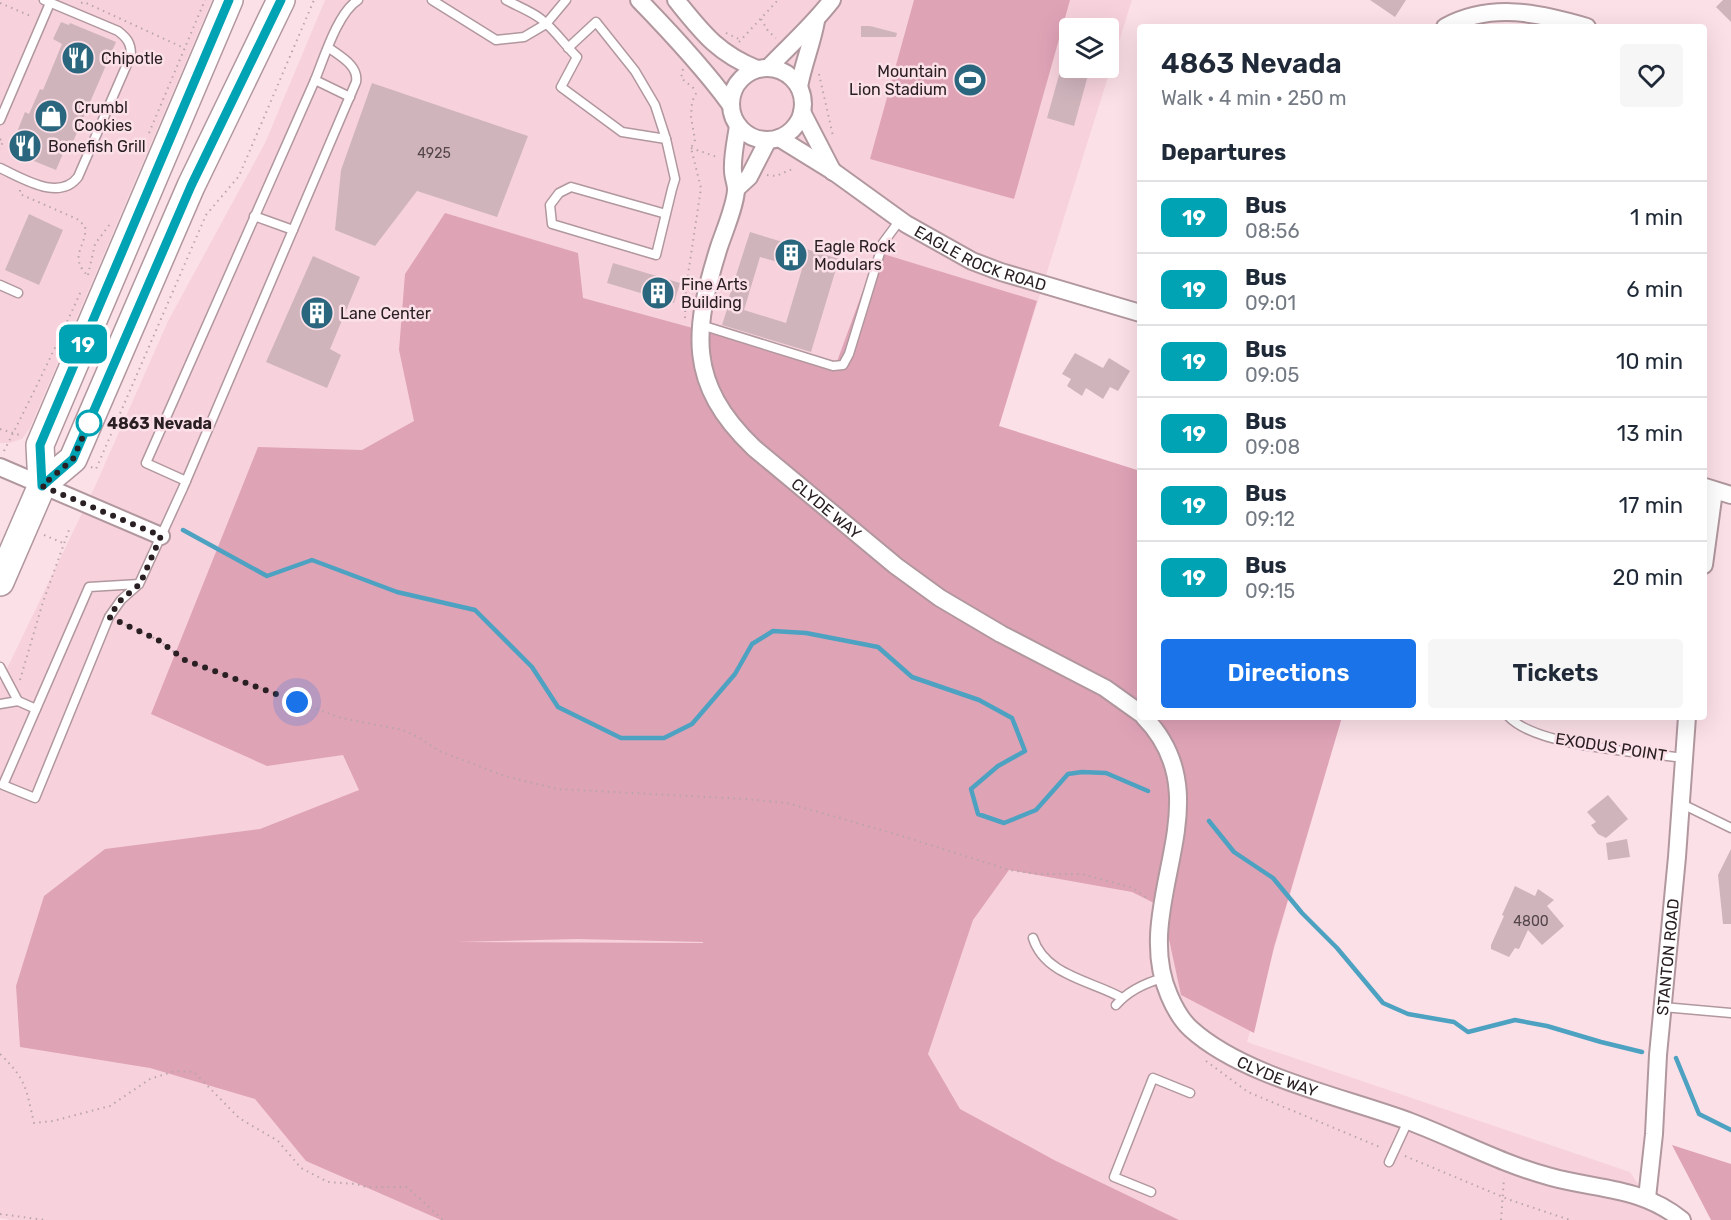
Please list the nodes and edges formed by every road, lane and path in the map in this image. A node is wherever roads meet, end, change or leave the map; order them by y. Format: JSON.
{"nodes":[{"id":1,"x":205,"y":0,"type":"edge"},
{"id":2,"x":229,"y":0,"type":"edge"},
{"id":3,"x":281,"y":0,"type":"edge"},
{"id":4,"x":314,"y":0,"type":"edge"},
{"id":5,"x":358,"y":0,"type":"edge"},
{"id":6,"x":432,"y":0,"type":"edge"},
{"id":7,"x":507,"y":0,"type":"edge"},
{"id":8,"x":566,"y":0,"type":"edge"},
{"id":9,"x":639,"y":0,"type":"edge"},
{"id":10,"x":676,"y":0,"type":"edge"},
{"id":11,"x":778,"y":0,"type":"edge"},
{"id":12,"x":832,"y":0,"type":"edge"},
{"id":13,"x":47,"y":1,"type":"edge"},
{"id":14,"x":523,"y":4,"type":"edge"},
{"id":15,"x":761,"y":19,"type":"junction"},
{"id":16,"x":816,"y":21,"type":"junction"},
{"id":17,"x":546,"y":24,"type":"junction"},
{"id":18,"x":1451,"y":24,"type":"edge"},
{"id":19,"x":1576,"y":24,"type":"edge"},
{"id":20,"x":329,"y":48,"type":"junction"},
{"id":21,"x":568,"y":48,"type":"junction"},
{"id":22,"x":786,"y":49,"type":"junction"},
{"id":23,"x":727,"y":55,"type":"junction"},
{"id":24,"x":763,"y":68,"type":"junction"},
{"id":25,"x":819,"y":73,"type":"dead end"},
{"id":26,"x":681,"y":78,"type":"dead end"},
{"id":27,"x":315,"y":80,"type":"junction"},
{"id":28,"x":701,"y":83,"type":"dead end"},
{"id":29,"x":799,"y":87,"type":"junction"},
{"id":30,"x":697,"y":91,"type":"junction"},
{"id":31,"x":350,"y":97,"type":"junction"},
{"id":32,"x":730,"y":104,"type":"junction"},
{"id":33,"x":802,"y":112,"type":"junction"},
{"id":34,"x":0,"y":120,"type":"edge"},
{"id":35,"x":738,"y":126,"type":"junction"},
{"id":36,"x":147,"y":136,"type":"dead end"},
{"id":37,"x":0,"y":139,"type":"edge"},
{"id":38,"x":666,"y":139,"type":"junction"},
{"id":39,"x":774,"y":139,"type":"junction"},
{"id":40,"x":834,"y":144,"type":"dead end"},
{"id":41,"x":691,"y":148,"type":"junction"},
{"id":42,"x":0,"y":149,"type":"edge"},
{"id":43,"x":718,"y":157,"type":"dead end"},
{"id":44,"x":800,"y":162,"type":"dead end"},
{"id":45,"x":0,"y":168,"type":"edge"},
{"id":46,"x":834,"y":172,"type":"junction"},
{"id":47,"x":762,"y":175,"type":"dead end"},
{"id":48,"x":21,"y":178,"type":"junction"},
{"id":49,"x":736,"y":189,"type":"junction"},
{"id":50,"x":666,"y":214,"type":"junction"},
{"id":51,"x":254,"y":216,"type":"junction"},
{"id":52,"x":900,"y":220,"type":"junction"},
{"id":53,"x":110,"y":224,"type":"dead end"},
{"id":54,"x":293,"y":230,"type":"junction"},
{"id":55,"x":0,"y":285,"type":"edge"},
{"id":56,"x":84,"y":286,"type":"dead end"},
{"id":57,"x":18,"y":293,"type":"dead end"},
{"id":58,"x":1137,"y":312,"type":"edge"},
{"id":59,"x":693,"y":323,"type":"junction"},
{"id":60,"x":0,"y":429,"type":"edge"},
{"id":61,"x":14,"y":432,"type":"junction"},
{"id":62,"x":8,"y":444,"type":"dead end"},
{"id":63,"x":0,"y":467,"type":"edge"},
{"id":64,"x":96,"y":469,"type":"dead end"},
{"id":65,"x":186,"y":481,"type":"junction"},
{"id":66,"x":42,"y":486,"type":"junction"},
{"id":67,"x":1709,"y":489,"type":"edge"},
{"id":68,"x":1731,"y":495,"type":"edge"},
{"id":69,"x":1707,"y":519,"type":"edge"},
{"id":70,"x":70,"y":526,"type":"dead end"},
{"id":71,"x":161,"y":536,"type":"junction"},
{"id":72,"x":0,"y":582,"type":"edge"},
{"id":73,"x":140,"y":584,"type":"junction"},
{"id":74,"x":109,"y":617,"type":"junction"},
{"id":75,"x":0,"y":667,"type":"edge"},
{"id":76,"x":20,"y":680,"type":"dead end"},
{"id":77,"x":18,"y":701,"type":"junction"},
{"id":78,"x":0,"y":704,"type":"edge"},
{"id":79,"x":36,"y":709,"type":"junction"},
{"id":80,"x":1137,"y":711,"type":"edge"},
{"id":81,"x":1146,"y":720,"type":"edge"},
{"id":82,"x":1514,"y":720,"type":"edge"},
{"id":83,"x":1687,"y":720,"type":"edge"},
{"id":84,"x":1683,"y":758,"type":"junction"},
{"id":85,"x":1680,"y":803,"type":"junction"},
{"id":86,"x":1731,"y":828,"type":"edge"},
{"id":87,"x":1162,"y":907,"type":"junction"},
{"id":88,"x":1033,"y":938,"type":"dead end"},
{"id":89,"x":1163,"y":978,"type":"junction"},
{"id":90,"x":1122,"y":998,"type":"junction"},
{"id":91,"x":1116,"y":1005,"type":"dead end"},
{"id":92,"x":1663,"y":1007,"type":"junction"},
{"id":93,"x":1731,"y":1013,"type":"edge"},
{"id":94,"x":0,"y":1054,"type":"edge"},
{"id":95,"x":1190,"y":1093,"type":"dead end"},
{"id":96,"x":1408,"y":1121,"type":"junction"},
{"id":97,"x":1389,"y":1162,"type":"dead end"},
{"id":98,"x":1151,"y":1192,"type":"dead end"},
{"id":99,"x":1502,"y":1196,"type":"dead end"},
{"id":100,"x":1647,"y":1198,"type":"junction"},
{"id":101,"x":0,"y":1214,"type":"edge"},
{"id":102,"x":45,"y":1220,"type":"edge"},
{"id":103,"x":443,"y":1220,"type":"edge"},
{"id":104,"x":1501,"y":1220,"type":"edge"},
{"id":105,"x":1682,"y":1220,"type":"edge"}],
"edges":[{"from":1,"to":36,"type":"path"},
{"from":2,"to":66,"type":"main road"},
{"from":3,"to":66,"type":"main road"},
{"from":4,"to":64,"type":"path"},
{"from":5,"to":20,"type":"lane"},
{"from":6,"to":17,"type":"lane"},
{"from":7,"to":14,"type":"lane"},
{"from":8,"to":17,"type":"lane"},
{"from":9,"to":32,"type":"street"},
{"from":10,"to":23,"type":"street"},
{"from":11,"to":15,"type":"path"},
{"from":12,"to":16,"type":"street"},
{"from":13,"to":34,"type":"lane"},
{"from":13,"to":48,"type":"lane"},
{"from":14,"to":17,"type":"lane"},
{"from":15,"to":22,"type":"path"},
{"from":15,"to":23,"type":"path"},
{"from":16,"to":22,"type":"street"},
{"from":16,"to":29,"type":"street","name":"EAGLE ROCK ROAD"},
{"from":17,"to":21,"type":"lane"},
{"from":18,"to":19,"type":"street"},
{"from":20,"to":27,"type":"lane"},
{"from":20,"to":31,"type":"lane"},
{"from":21,"to":38,"type":"lane"},
{"from":21,"to":38,"type":"lane"},
{"from":22,"to":24,"type":"street"},
{"from":23,"to":24,"type":"street"},
{"from":24,"to":29,"type":"street"},
{"from":24,"to":32,"type":"street"},
{"from":25,"to":40,"type":"path"},
{"from":26,"to":30,"type":"path"},
{"from":27,"to":31,"type":"lane"},
{"from":27,"to":51,"type":"lane"},
{"from":28,"to":30,"type":"path"},
{"from":29,"to":33,"type":"street","name":"EAGLE ROCK ROAD"},
{"from":30,"to":41,"type":"path"},
{"from":31,"to":54,"type":"lane"},
{"from":32,"to":35,"type":"street"},
{"from":33,"to":39,"type":"street"},
{"from":33,"to":46,"type":"street","name":"EAGLE ROCK ROAD"},
{"from":35,"to":39,"type":"street","name":"EAGLE ROCK ROAD"},
{"from":35,"to":49,"type":"street"},
{"from":37,"to":42,"type":"path"},
{"from":38,"to":50,"type":"lane"},
{"from":39,"to":46,"type":"street","name":"EAGLE ROCK ROAD"},
{"from":39,"to":49,"type":"street"},
{"from":41,"to":43,"type":"path"},
{"from":41,"to":59,"type":"path"},
{"from":44,"to":47,"type":"path"},
{"from":45,"to":48,"type":"lane"},
{"from":46,"to":52,"type":"street","name":"EAGLE ROCK ROAD"},
{"from":48,"to":53,"type":"path"},
{"from":49,"to":59,"type":"street","name":"CLYDE WAY"},
{"from":50,"to":50,"type":"lane"},
{"from":51,"to":54,"type":"lane"},
{"from":51,"to":65,"type":"lane"},
{"from":52,"to":58,"type":"street","name":"EAGLE ROCK ROAD"},
{"from":52,"to":59,"type":"lane"},
{"from":54,"to":65,"type":"lane"},
{"from":55,"to":57,"type":"lane"},
{"from":56,"to":61,"type":"path"},
{"from":59,"to":80,"type":"street","name":"CLYDE WAY"},
{"from":60,"to":61,"type":"path"},
{"from":61,"to":62,"type":"path"},
{"from":63,"to":66,"type":"street"},
{"from":65,"to":71,"type":"lane"},
{"from":66,"to":71,"type":"street"},
{"from":66,"to":72,"type":"main road"},
{"from":67,"to":68,"type":"street"},
{"from":67,"to":69,"type":"street"},
{"from":70,"to":76,"type":"path"},
{"from":71,"to":73,"type":"lane"},
{"from":73,"to":74,"type":"lane"},
{"from":73,"to":79,"type":"lane"},
{"from":74,"to":79,"type":"lane"},
{"from":74,"to":87,"type":"path"},
{"from":75,"to":77,"type":"lane"},
{"from":77,"to":78,"type":"lane"},
{"from":77,"to":79,"type":"lane"},
{"from":81,"to":87,"type":"street","name":"CLYDE WAY"},
{"from":82,"to":84,"type":"lane","name":"EXODUS POINT"},
{"from":83,"to":84,"type":"street","name":"STANTON ROAD"},
{"from":84,"to":85,"type":"street","name":"STANTON ROAD"},
{"from":85,"to":86,"type":"lane"},
{"from":85,"to":92,"type":"street","name":"STANTON ROAD"},
{"from":87,"to":89,"type":"street","name":"CLYDE WAY"},
{"from":88,"to":90,"type":"lane"},
{"from":89,"to":90,"type":"lane"},
{"from":89,"to":96,"type":"street","name":"CLYDE WAY"},
{"from":90,"to":91,"type":"lane"},
{"from":92,"to":93,"type":"lane"},
{"from":92,"to":100,"type":"street","name":"STANTON ROAD"},
{"from":94,"to":103,"type":"path"},
{"from":95,"to":98,"type":"lane"},
{"from":96,"to":97,"type":"lane"},
{"from":96,"to":100,"type":"street","name":"CLYDE WAY"},
{"from":99,"to":104,"type":"path"},
{"from":100,"to":105,"type":"street","name":"CLYDE WAY"},
{"from":101,"to":102,"type":"path"}]}
